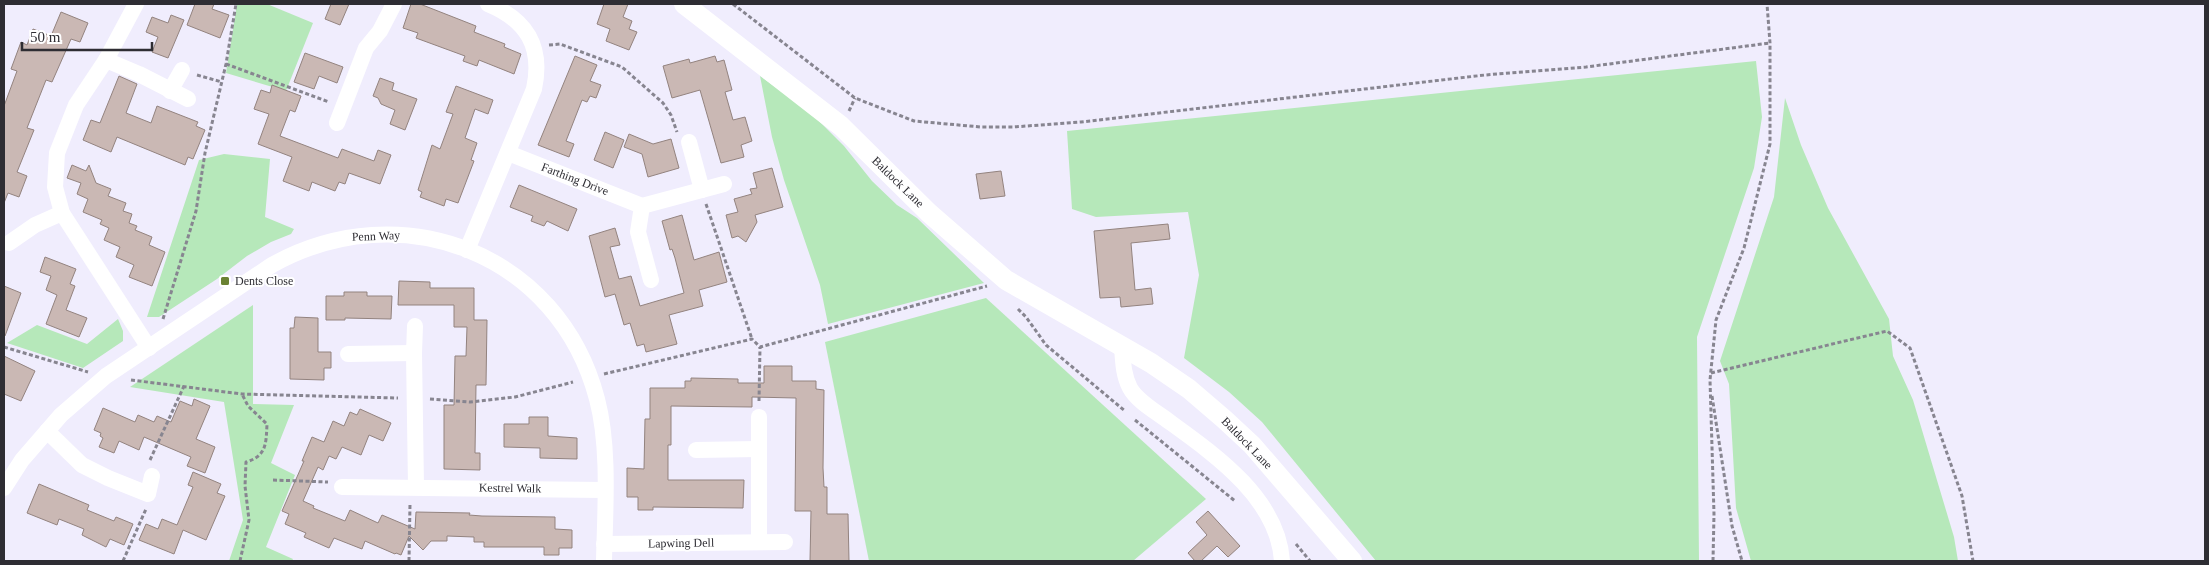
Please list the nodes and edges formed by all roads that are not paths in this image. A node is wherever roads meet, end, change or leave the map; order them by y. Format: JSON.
{"nodes":[{"id":1,"x":136,"y":4,"type":"edge"},
{"id":2,"x":394,"y":4,"type":"edge"},
{"id":3,"x":488,"y":4,"type":"edge"},
{"id":4,"x":684,"y":4,"type":"edge"},
{"id":5,"x":106,"y":60,"type":"junction"},
{"id":6,"x":182,"y":70,"type":"road end"},
{"id":7,"x":170,"y":91,"type":"junction"},
{"id":8,"x":188,"y":99,"type":"dead end"},
{"id":9,"x":337,"y":123,"type":"dead end"},
{"id":10,"x":689,"y":142,"type":"road end"},
{"id":11,"x":508,"y":153,"type":"junction"},
{"id":12,"x":724,"y":184,"type":"dead end"},
{"id":13,"x":702,"y":190,"type":"junction"},
{"id":14,"x":642,"y":206,"type":"junction"},
{"id":15,"x":62,"y":213,"type":"junction"},
{"id":16,"x":9,"y":243,"type":"dead end"},
{"id":17,"x":467,"y":250,"type":"junction"},
{"id":18,"x":651,"y":280,"type":"dead end"},
{"id":19,"x":415,"y":326,"type":"dead end"},
{"id":20,"x":151,"y":346,"type":"junction"},
{"id":21,"x":1122,"y":346,"type":"junction"},
{"id":22,"x":414,"y":353,"type":"junction"},
{"id":23,"x":348,"y":354,"type":"dead end"},
{"id":24,"x":759,"y":417,"type":"road end"},
{"id":25,"x":47,"y":431,"type":"junction"},
{"id":26,"x":758,"y":449,"type":"junction"},
{"id":27,"x":696,"y":450,"type":"dead end"},
{"id":28,"x":152,"y":476,"type":"road end"},
{"id":29,"x":342,"y":487,"type":"road end"},
{"id":30,"x":416,"y":487,"type":"junction"},
{"id":31,"x":4,"y":488,"type":"edge"},
{"id":32,"x":604,"y":490,"type":"junction"},
{"id":33,"x":759,"y":542,"type":"junction"},
{"id":34,"x":785,"y":542,"type":"dead end"},
{"id":35,"x":604,"y":544,"type":"junction"},
{"id":36,"x":604,"y":561,"type":"edge"},
{"id":37,"x":1282,"y":561,"type":"edge"},
{"id":38,"x":1352,"y":561,"type":"edge"}],
"edges":[{"from":1,"to":5,"type":"street"},
{"from":2,"to":9,"type":"street"},
{"from":3,"to":11,"type":"street"},
{"from":4,"to":21,"type":"street","name":"Baldock Lane"},
{"from":5,"to":7,"type":"street"},
{"from":5,"to":15,"type":"street"},
{"from":6,"to":7,"type":"street"},
{"from":7,"to":8,"type":"street"},
{"from":10,"to":13,"type":"street"},
{"from":11,"to":14,"type":"street","name":"Farthing Drive"},
{"from":11,"to":17,"type":"street"},
{"from":12,"to":13,"type":"street"},
{"from":13,"to":14,"type":"street"},
{"from":14,"to":18,"type":"street"},
{"from":15,"to":16,"type":"street"},
{"from":15,"to":20,"type":"street"},
{"from":17,"to":20,"type":"street","name":"Penn Way"},
{"from":17,"to":32,"type":"street","name":"Penn Way"},
{"from":19,"to":22,"type":"street"},
{"from":20,"to":25,"type":"street","name":"Penn Way"},
{"from":21,"to":37,"type":"street"},
{"from":21,"to":38,"type":"street","name":"Baldock Lane"},
{"from":22,"to":23,"type":"street"},
{"from":22,"to":30,"type":"street"},
{"from":24,"to":26,"type":"street"},
{"from":25,"to":28,"type":"street"},
{"from":25,"to":31,"type":"street","name":"Penn Way"},
{"from":26,"to":27,"type":"street"},
{"from":26,"to":33,"type":"street"},
{"from":29,"to":30,"type":"street","name":"Kestrel Walk"},
{"from":30,"to":32,"type":"street","name":"Kestrel Walk"},
{"from":32,"to":35,"type":"street","name":"Penn Way"},
{"from":33,"to":34,"type":"street","name":"Lapwing Dell"},
{"from":33,"to":35,"type":"street","name":"Lapwing Dell"},
{"from":35,"to":36,"type":"street","name":"Penn Way"}]}
